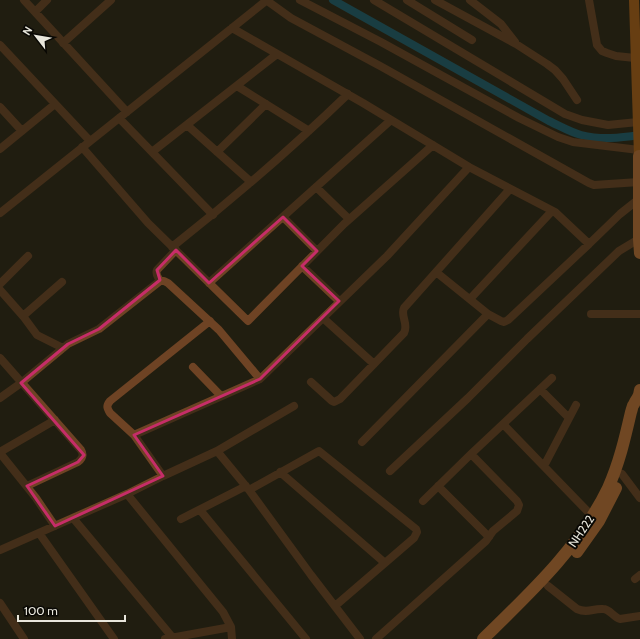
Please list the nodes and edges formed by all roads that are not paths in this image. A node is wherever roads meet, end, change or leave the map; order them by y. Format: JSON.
{"nodes":[{"id":1,"x":24,"y":0,"type":"edge"},
{"id":2,"x":47,"y":0,"type":"edge"},
{"id":3,"x":111,"y":0,"type":"edge"},
{"id":4,"x":300,"y":0,"type":"edge"},
{"id":5,"x":374,"y":0,"type":"edge"},
{"id":6,"x":407,"y":0,"type":"edge"},
{"id":7,"x":435,"y":0,"type":"edge"},
{"id":8,"x":470,"y":0,"type":"edge"},
{"id":9,"x":589,"y":0,"type":"edge"},
{"id":10,"x":634,"y":0,"type":"edge"},
{"id":11,"x":263,"y":1,"type":"edge"},
{"id":12,"x":35,"y":12,"type":"junction"},
{"id":13,"x":232,"y":28,"type":"junction"},
{"id":14,"x":472,"y":40,"type":"dead end"},
{"id":15,"x":63,"y":43,"type":"junction"},
{"id":16,"x":516,"y":44,"type":"junction"},
{"id":17,"x":0,"y":45,"type":"edge"},
{"id":18,"x":277,"y":54,"type":"junction"},
{"id":19,"x":636,"y":58,"type":"junction"},
{"id":20,"x":237,"y":86,"type":"junction"},
{"id":21,"x":638,"y":92,"type":"edge"},
{"id":22,"x":348,"y":94,"type":"junction"},
{"id":23,"x":577,"y":100,"type":"dead end"},
{"id":24,"x":55,"y":104,"type":"junction"},
{"id":25,"x":266,"y":104,"type":"junction"},
{"id":26,"x":0,"y":107,"type":"edge"},
{"id":27,"x":126,"y":112,"type":"junction"},
{"id":28,"x":119,"y":118,"type":"junction"},
{"id":29,"x":391,"y":120,"type":"junction"},
{"id":30,"x":638,"y":123,"type":"junction"},
{"id":31,"x":187,"y":125,"type":"junction"},
{"id":32,"x":22,"y":131,"type":"junction"},
{"id":33,"x":309,"y":131,"type":"junction"},
{"id":34,"x":90,"y":141,"type":"junction"},
{"id":35,"x":433,"y":145,"type":"junction"},
{"id":36,"x":82,"y":147,"type":"junction"},
{"id":37,"x":0,"y":149,"type":"edge"},
{"id":38,"x":639,"y":151,"type":"edge"},
{"id":39,"x":152,"y":152,"type":"junction"},
{"id":40,"x":217,"y":152,"type":"junction"},
{"id":41,"x":469,"y":167,"type":"junction"},
{"id":42,"x":251,"y":182,"type":"junction"},
{"id":43,"x":316,"y":187,"type":"junction"},
{"id":44,"x":510,"y":189,"type":"junction"},
{"id":45,"x":639,"y":191,"type":"edge"},
{"id":46,"x":552,"y":211,"type":"junction"},
{"id":47,"x":0,"y":213,"type":"edge"},
{"id":48,"x":213,"y":215,"type":"junction"},
{"id":49,"x":283,"y":217,"type":"junction"},
{"id":50,"x":349,"y":219,"type":"junction"},
{"id":51,"x":639,"y":238,"type":"junction"},
{"id":52,"x":589,"y":244,"type":"junction"},
{"id":53,"x":174,"y":249,"type":"junction"},
{"id":54,"x":317,"y":251,"type":"junction"},
{"id":55,"x":640,"y":253,"type":"edge"},
{"id":56,"x":28,"y":256,"type":"dead end"},
{"id":57,"x":302,"y":266,"type":"junction"},
{"id":58,"x":436,"y":272,"type":"junction"},
{"id":59,"x":160,"y":281,"type":"junction"},
{"id":60,"x":62,"y":282,"type":"dead end"},
{"id":61,"x":209,"y":283,"type":"junction"},
{"id":62,"x":0,"y":284,"type":"edge"},
{"id":63,"x":0,"y":290,"type":"edge"},
{"id":64,"x":470,"y":299,"type":"junction"},
{"id":65,"x":339,"y":301,"type":"junction"},
{"id":66,"x":488,"y":314,"type":"junction"},
{"id":67,"x":591,"y":314,"type":"dead end"},
{"id":68,"x":640,"y":314,"type":"edge"},
{"id":69,"x":23,"y":316,"type":"junction"},
{"id":70,"x":323,"y":318,"type":"junction"},
{"id":71,"x":210,"y":321,"type":"junction"},
{"id":72,"x":63,"y":348,"type":"junction"},
{"id":73,"x":0,"y":358,"type":"edge"},
{"id":74,"x":374,"y":364,"type":"junction"},
{"id":75,"x":193,"y":367,"type":"dead end"},
{"id":76,"x":552,"y":378,"type":"dead end"},
{"id":77,"x":260,"y":379,"type":"junction"},
{"id":78,"x":311,"y":382,"type":"dead end"},
{"id":79,"x":21,"y":383,"type":"junction"},
{"id":80,"x":540,"y":389,"type":"junction"},
{"id":81,"x":221,"y":396,"type":"junction"},
{"id":82,"x":0,"y":398,"type":"edge"},
{"id":83,"x":640,"y":399,"type":"edge"},
{"id":84,"x":576,"y":405,"type":"dead end"},
{"id":85,"x":294,"y":406,"type":"dead end"},
{"id":86,"x":569,"y":418,"type":"junction"},
{"id":87,"x":55,"y":420,"type":"junction"},
{"id":88,"x":503,"y":424,"type":"junction"},
{"id":89,"x":134,"y":435,"type":"junction"},
{"id":90,"x":362,"y":442,"type":"dead end"},
{"id":91,"x":217,"y":451,"type":"junction"},
{"id":92,"x":0,"y":452,"type":"edge"},
{"id":93,"x":471,"y":454,"type":"junction"},
{"id":94,"x":544,"y":466,"type":"junction"},
{"id":95,"x":390,"y":471,"type":"dead end"},
{"id":96,"x":280,"y":472,"type":"junction"},
{"id":97,"x":622,"y":474,"type":"junction"},
{"id":98,"x":163,"y":476,"type":"junction"},
{"id":99,"x":27,"y":486,"type":"junction"},
{"id":100,"x":438,"y":486,"type":"junction"},
{"id":101,"x":247,"y":488,"type":"junction"},
{"id":102,"x":127,"y":494,"type":"junction"},
{"id":103,"x":640,"y":498,"type":"edge"},
{"id":104,"x":423,"y":501,"type":"dead end"},
{"id":105,"x":200,"y":510,"type":"junction"},
{"id":106,"x":592,"y":516,"type":"junction"},
{"id":107,"x":73,"y":518,"type":"junction"},
{"id":108,"x":181,"y":519,"type":"dead end"},
{"id":109,"x":55,"y":526,"type":"junction"},
{"id":110,"x":39,"y":533,"type":"junction"},
{"id":111,"x":489,"y":537,"type":"junction"},
{"id":112,"x":0,"y":550,"type":"edge"},
{"id":113,"x":385,"y":563,"type":"junction"},
{"id":114,"x":548,"y":586,"type":"junction"},
{"id":115,"x":0,"y":603,"type":"edge"},
{"id":116,"x":335,"y":606,"type":"junction"},
{"id":117,"x":4,"y":615,"type":"edge"},
{"id":118,"x":640,"y":616,"type":"edge"},
{"id":119,"x":231,"y":627,"type":"junction"},
{"id":120,"x":169,"y":638,"type":"edge"},
{"id":121,"x":24,"y":639,"type":"edge"},
{"id":122,"x":114,"y":639,"type":"edge"},
{"id":123,"x":232,"y":639,"type":"edge"},
{"id":124,"x":306,"y":639,"type":"edge"},
{"id":125,"x":360,"y":639,"type":"edge"},
{"id":126,"x":376,"y":639,"type":"edge"},
{"id":127,"x":483,"y":639,"type":"edge"},
{"id":128,"x":494,"y":639,"type":"edge"}],
"edges":[{"from":1,"to":12,"type":"street"},
{"from":2,"to":12,"type":"street"},
{"from":3,"to":15,"type":"street"},
{"from":4,"to":38,"type":"street"},
{"from":5,"to":30,"type":"street"},
{"from":6,"to":14,"type":"street"},
{"from":7,"to":16,"type":"street"},
{"from":8,"to":16,"type":"street"},
{"from":9,"to":19,"type":"street"},
{"from":10,"to":19,"type":"main road"},
{"from":11,"to":13,"type":"street"},
{"from":11,"to":45,"type":"street"},
{"from":12,"to":15,"type":"street"},
{"from":13,"to":18,"type":"street"},
{"from":13,"to":27,"type":"street"},
{"from":15,"to":27,"type":"street"},
{"from":16,"to":23,"type":"street"},
{"from":17,"to":24,"type":"street"},
{"from":18,"to":20,"type":"street"},
{"from":18,"to":22,"type":"street"},
{"from":19,"to":21,"type":"main road"},
{"from":20,"to":25,"type":"street"},
{"from":20,"to":31,"type":"street"},
{"from":21,"to":30,"type":"main road"},
{"from":22,"to":29,"type":"street"},
{"from":22,"to":33,"type":"street"},
{"from":24,"to":32,"type":"street"},
{"from":24,"to":34,"type":"street"},
{"from":25,"to":33,"type":"street"},
{"from":25,"to":40,"type":"street"},
{"from":26,"to":32,"type":"street"},
{"from":27,"to":28,"type":"street"},
{"from":28,"to":34,"type":"street"},
{"from":28,"to":39,"type":"street"},
{"from":29,"to":35,"type":"street"},
{"from":29,"to":43,"type":"street"},
{"from":30,"to":38,"type":"main road"},
{"from":31,"to":39,"type":"street"},
{"from":31,"to":40,"type":"street"},
{"from":32,"to":37,"type":"street"},
{"from":33,"to":42,"type":"street"},
{"from":34,"to":36,"type":"street"},
{"from":35,"to":41,"type":"street"},
{"from":35,"to":50,"type":"street"},
{"from":36,"to":47,"type":"street"},
{"from":36,"to":53,"type":"street"},
{"from":38,"to":45,"type":"highway"},
{"from":39,"to":48,"type":"street"},
{"from":40,"to":42,"type":"street"},
{"from":41,"to":44,"type":"street"},
{"from":41,"to":65,"type":"street"},
{"from":42,"to":48,"type":"street"},
{"from":43,"to":49,"type":"street"},
{"from":43,"to":50,"type":"street"},
{"from":44,"to":46,"type":"street"},
{"from":44,"to":58,"type":"street"},
{"from":45,"to":51,"type":"highway"},
{"from":45,"to":52,"type":"street"},
{"from":46,"to":52,"type":"street"},
{"from":46,"to":64,"type":"street"},
{"from":48,"to":53,"type":"street"},
{"from":49,"to":54,"type":"street"},
{"from":49,"to":61,"type":"street"},
{"from":50,"to":54,"type":"street"},
{"from":51,"to":55,"type":"highway"},
{"from":51,"to":95,"type":"street"},
{"from":52,"to":66,"type":"street"},
{"from":53,"to":59,"type":"street"},
{"from":53,"to":61,"type":"street"},
{"from":54,"to":57,"type":"street"},
{"from":56,"to":62,"type":"street"},
{"from":57,"to":61,"type":"street"},
{"from":57,"to":65,"type":"street"},
{"from":58,"to":64,"type":"street"},
{"from":58,"to":74,"type":"street"},
{"from":59,"to":71,"type":"street"},
{"from":59,"to":72,"type":"street"},
{"from":60,"to":69,"type":"street"},
{"from":63,"to":69,"type":"street"},
{"from":64,"to":66,"type":"street"},
{"from":65,"to":70,"type":"street"},
{"from":66,"to":90,"type":"street"},
{"from":67,"to":68,"type":"street"},
{"from":69,"to":72,"type":"street"},
{"from":70,"to":74,"type":"street"},
{"from":70,"to":77,"type":"street"},
{"from":71,"to":77,"type":"street"},
{"from":71,"to":89,"type":"street"},
{"from":72,"to":79,"type":"street"},
{"from":73,"to":79,"type":"street"},
{"from":74,"to":78,"type":"street"},
{"from":75,"to":81,"type":"street"},
{"from":76,"to":80,"type":"street"},
{"from":77,"to":81,"type":"street"},
{"from":79,"to":82,"type":"street"},
{"from":79,"to":87,"type":"street"},
{"from":80,"to":86,"type":"street"},
{"from":80,"to":88,"type":"street"},
{"from":81,"to":89,"type":"street"},
{"from":83,"to":97,"type":"highway","name":"NH222"},
{"from":83,"to":106,"type":"highway","name":"NH222"},
{"from":84,"to":86,"type":"street"},
{"from":85,"to":91,"type":"street"},
{"from":86,"to":94,"type":"street"},
{"from":87,"to":92,"type":"street"},
{"from":87,"to":99,"type":"street"},
{"from":88,"to":93,"type":"street"},
{"from":88,"to":94,"type":"street"},
{"from":89,"to":98,"type":"street"},
{"from":91,"to":98,"type":"street"},
{"from":91,"to":101,"type":"street"},
{"from":92,"to":99,"type":"street"},
{"from":93,"to":100,"type":"street"},
{"from":93,"to":111,"type":"street"},
{"from":94,"to":106,"type":"street"},
{"from":96,"to":101,"type":"street"},
{"from":96,"to":113,"type":"street"},
{"from":96,"to":113,"type":"street"},
{"from":97,"to":103,"type":"street"},
{"from":97,"to":114,"type":"highway","name":"NH222"},
{"from":98,"to":102,"type":"street"},
{"from":99,"to":109,"type":"street"},
{"from":100,"to":104,"type":"street"},
{"from":100,"to":111,"type":"street"},
{"from":101,"to":105,"type":"street"},
{"from":101,"to":116,"type":"street"},
{"from":102,"to":107,"type":"street"},
{"from":102,"to":119,"type":"street"},
{"from":105,"to":108,"type":"street"},
{"from":105,"to":124,"type":"street"},
{"from":106,"to":127,"type":"highway","name":"NH222"},
{"from":107,"to":109,"type":"street"},
{"from":107,"to":120,"type":"street"},
{"from":109,"to":110,"type":"street"},
{"from":110,"to":112,"type":"street"},
{"from":110,"to":122,"type":"street"},
{"from":111,"to":126,"type":"street"},
{"from":113,"to":116,"type":"street"},
{"from":114,"to":118,"type":"street"},
{"from":114,"to":128,"type":"highway","name":"NH222"},
{"from":115,"to":117,"type":"street"},
{"from":116,"to":125,"type":"street"},
{"from":117,"to":121,"type":"street"},
{"from":119,"to":120,"type":"street"},
{"from":119,"to":123,"type":"street"}]}
